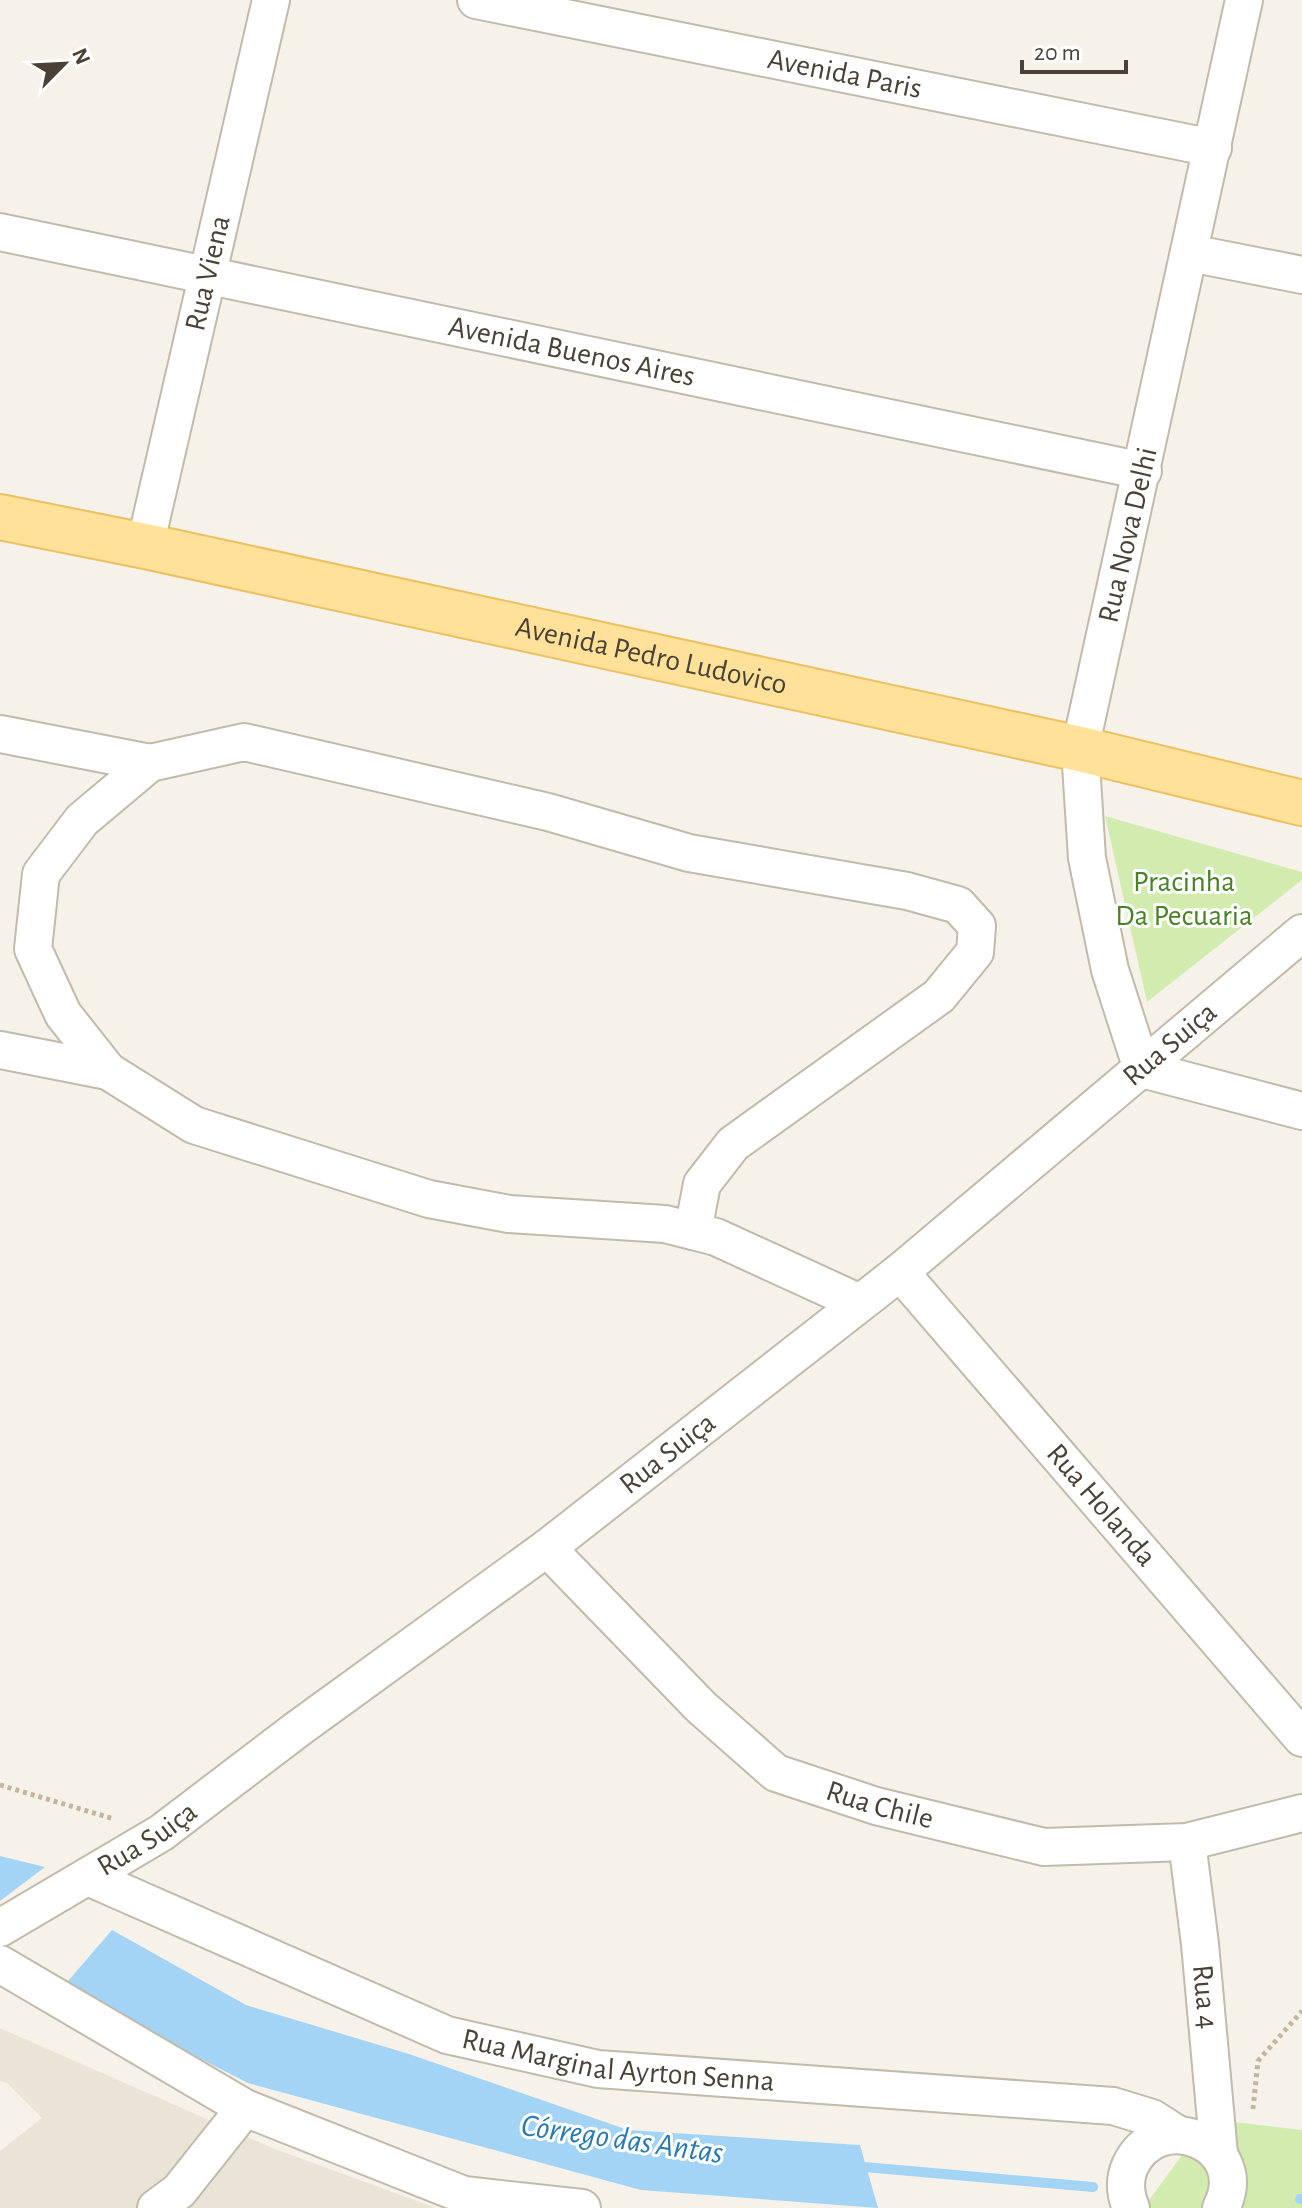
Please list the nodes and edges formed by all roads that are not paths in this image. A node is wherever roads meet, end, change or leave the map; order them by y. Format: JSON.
{"nodes":[{"id":1,"x":271,"y":0,"type":"edge"},
{"id":2,"x":476,"y":0,"type":"edge"},
{"id":3,"x":1244,"y":0,"type":"edge"},
{"id":4,"x":1213,"y":148,"type":"junction"},
{"id":5,"x":0,"y":232,"type":"edge"},
{"id":6,"x":1190,"y":253,"type":"junction"},
{"id":7,"x":1302,"y":275,"type":"edge"},
{"id":8,"x":209,"y":276,"type":"junction"},
{"id":9,"x":1143,"y":471,"type":"junction"},
{"id":10,"x":0,"y":517,"type":"edge"},
{"id":11,"x":145,"y":546,"type":"junction"},
{"id":12,"x":0,"y":734,"type":"edge"},
{"id":13,"x":1080,"y":749,"type":"junction"},
{"id":14,"x":150,"y":763,"type":"junction"},
{"id":15,"x":1302,"y":803,"type":"edge"},
{"id":16,"x":1302,"y":933,"type":"edge"},
{"id":17,"x":0,"y":1050,"type":"edge"},
{"id":18,"x":1142,"y":1069,"type":"junction"},
{"id":19,"x":108,"y":1071,"type":"junction"},
{"id":20,"x":1302,"y":1111,"type":"edge"},
{"id":21,"x":693,"y":1231,"type":"junction"},
{"id":22,"x":900,"y":1272,"type":"junction"},
{"id":23,"x":860,"y":1303,"type":"junction"},
{"id":24,"x":547,"y":1548,"type":"junction"},
{"id":25,"x":1302,"y":1738,"type":"edge"},
{"id":26,"x":1302,"y":1813,"type":"edge"},
{"id":27,"x":1187,"y":1842,"type":"junction"},
{"id":28,"x":88,"y":1877,"type":"junction"},
{"id":29,"x":0,"y":1928,"type":"edge"},
{"id":30,"x":0,"y":1964,"type":"edge"},
{"id":31,"x":245,"y":2108,"type":"junction"},
{"id":32,"x":1177,"y":2134,"type":"junction"},
{"id":33,"x":1219,"y":2154,"type":"junction"},
{"id":34,"x":156,"y":2208,"type":"edge"},
{"id":35,"x":582,"y":2208,"type":"edge"},
{"id":36,"x":1131,"y":2208,"type":"edge"},
{"id":37,"x":1221,"y":2208,"type":"edge"}],
"edges":[{"from":1,"to":8,"type":"street","name":"Rua Viena"},
{"from":2,"to":4,"type":"street","name":"Avenida Paris"},
{"from":3,"to":4,"type":"street","name":"Rua Nova Delhi"},
{"from":4,"to":6,"type":"street","name":"Rua Nova Delhi"},
{"from":5,"to":8,"type":"street","name":"Avenida Buenos Aires"},
{"from":6,"to":7,"type":"street"},
{"from":6,"to":9,"type":"street","name":"Rua Nova Delhi"},
{"from":8,"to":9,"type":"street","name":"Avenida Buenos Aires"},
{"from":8,"to":11,"type":"street","name":"Rua Viena"},
{"from":9,"to":13,"type":"street","name":"Rua Nova Delhi"},
{"from":10,"to":11,"type":"main road","name":"Avenida Pedro Ludovico"},
{"from":11,"to":13,"type":"main road","name":"Avenida Pedro Ludovico"},
{"from":12,"to":14,"type":"street"},
{"from":13,"to":15,"type":"main road","name":"Avenida Pedro Ludovico"},
{"from":13,"to":18,"type":"street","name":"Rua Nova Delhi"},
{"from":14,"to":19,"type":"street"},
{"from":14,"to":21,"type":"street"},
{"from":16,"to":18,"type":"street","name":"Rua Suiça"},
{"from":17,"to":19,"type":"street"},
{"from":18,"to":20,"type":"street"},
{"from":18,"to":22,"type":"street","name":"Rua Suiça"},
{"from":19,"to":21,"type":"street"},
{"from":21,"to":23,"type":"street"},
{"from":22,"to":23,"type":"street","name":"Rua Suiça"},
{"from":22,"to":25,"type":"street","name":"Rua Holanda"},
{"from":23,"to":24,"type":"street","name":"Rua Suiça"},
{"from":24,"to":27,"type":"street","name":"Rua Chile"},
{"from":24,"to":28,"type":"street","name":"Rua Suiça"},
{"from":26,"to":27,"type":"street","name":"Rua Chile"},
{"from":27,"to":33,"type":"street","name":"Rua 4"},
{"from":28,"to":29,"type":"street","name":"Rua Suiça"},
{"from":28,"to":32,"type":"street","name":"Rua Marginal Ayrton Senna"},
{"from":30,"to":31,"type":"street"},
{"from":31,"to":34,"type":"street"},
{"from":31,"to":35,"type":"street"},
{"from":32,"to":33,"type":"street","name":"Rua Marginal Ayrton Senna"},
{"from":32,"to":36,"type":"street"},
{"from":33,"to":37,"type":"street","name":"Rua 4"}]}
